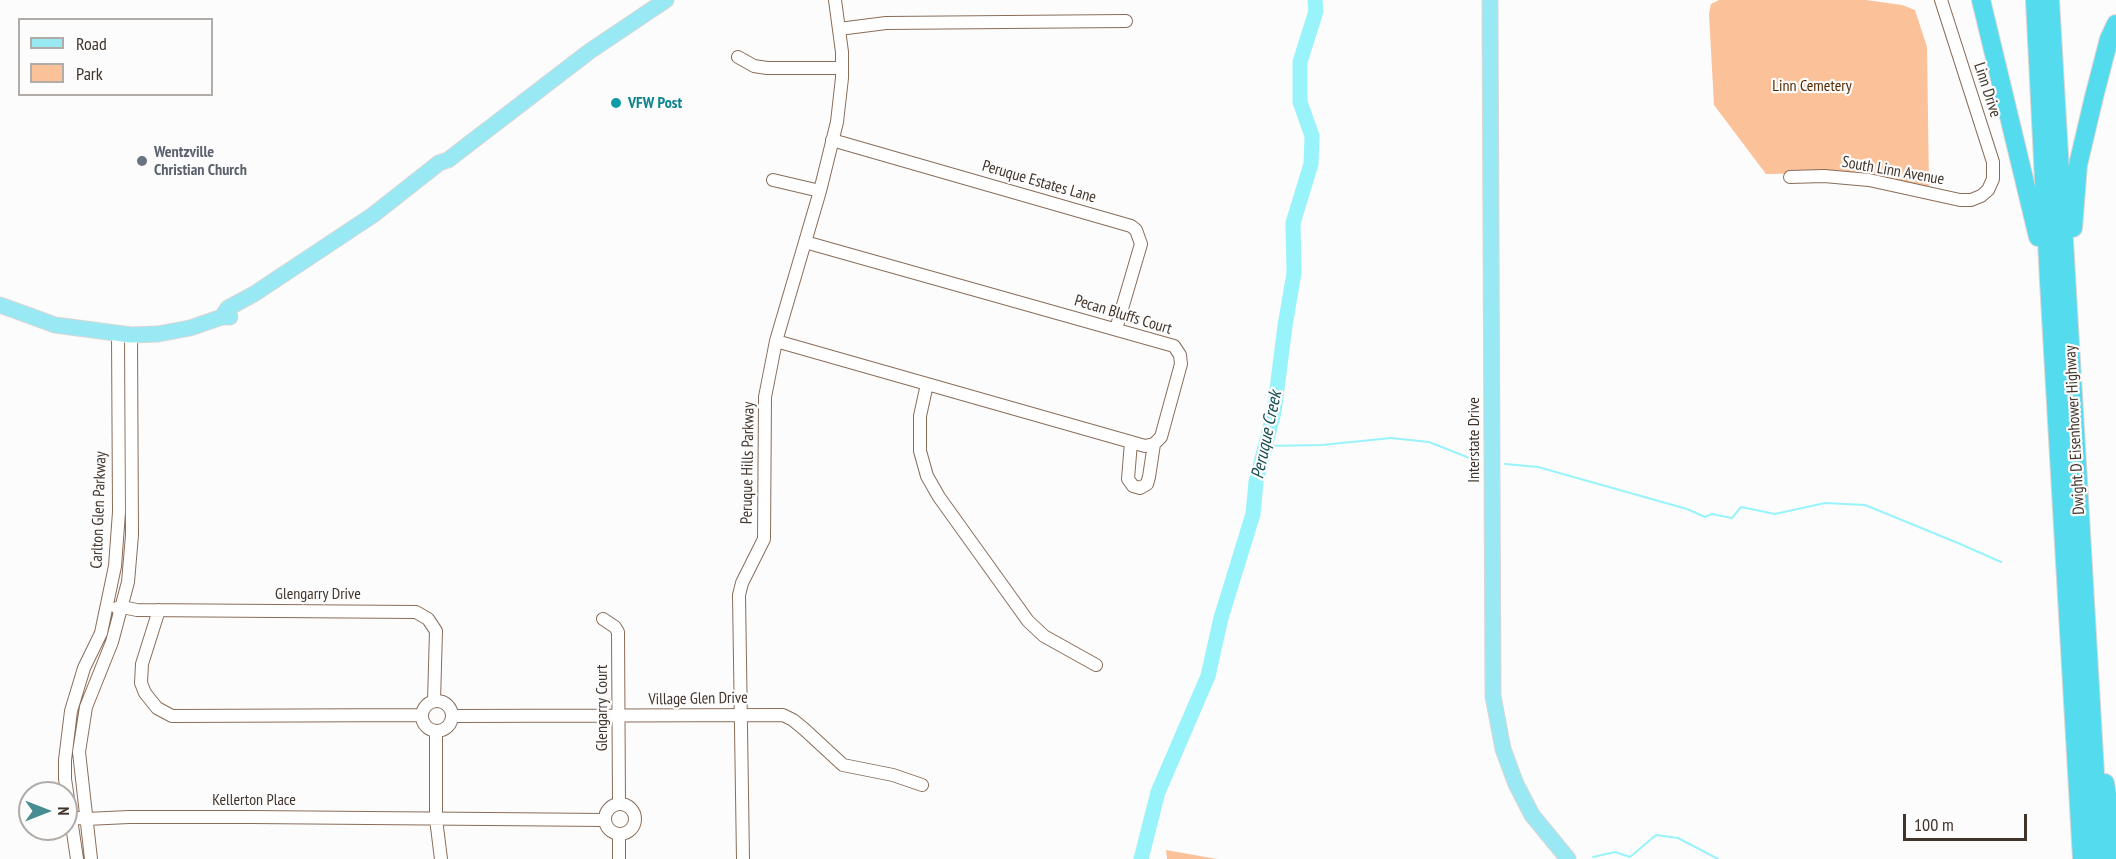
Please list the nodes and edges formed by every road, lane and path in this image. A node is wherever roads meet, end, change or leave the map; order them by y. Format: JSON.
{"nodes":[{"id":1,"x":666,"y":0,"type":"edge"},
{"id":2,"x":835,"y":0,"type":"edge"},
{"id":3,"x":1490,"y":0,"type":"edge"},
{"id":4,"x":1941,"y":0,"type":"edge"},
{"id":5,"x":1981,"y":0,"type":"edge"},
{"id":6,"x":2035,"y":0,"type":"edge"},
{"id":7,"x":2050,"y":0,"type":"edge"},
{"id":8,"x":1126,"y":21,"type":"dead end"},
{"id":9,"x":2116,"y":24,"type":"edge"},
{"id":10,"x":839,"y":29,"type":"junction"},
{"id":11,"x":738,"y":57,"type":"dead end"},
{"id":12,"x":842,"y":68,"type":"junction"},
{"id":13,"x":832,"y":140,"type":"junction"},
{"id":14,"x":1790,"y":177,"type":"dead end"},
{"id":15,"x":773,"y":180,"type":"dead end"},
{"id":16,"x":1988,"y":190,"type":"joint"},
{"id":17,"x":820,"y":191,"type":"junction"},
{"id":18,"x":805,"y":242,"type":"junction"},
{"id":19,"x":2049,"y":281,"type":"junction"},
{"id":20,"x":2067,"y":292,"type":"junction"},
{"id":21,"x":0,"y":304,"type":"edge"},
{"id":22,"x":1116,"y":329,"type":"junction"},
{"id":23,"x":124,"y":335,"type":"junction"},
{"id":24,"x":776,"y":341,"type":"junction"},
{"id":25,"x":927,"y":384,"type":"junction"},
{"id":26,"x":1131,"y":442,"type":"junction"},
{"id":27,"x":1154,"y":444,"type":"junction"},
{"id":28,"x":122,"y":607,"type":"junction"},
{"id":29,"x":107,"y":610,"type":"junction"},
{"id":30,"x":159,"y":610,"type":"junction"},
{"id":31,"x":603,"y":619,"type":"dead end"},
{"id":32,"x":1096,"y":665,"type":"dead end"},
{"id":33,"x":434,"y":701,"type":"junction"},
{"id":34,"x":2091,"y":712,"type":"junction"},
{"id":35,"x":422,"y":715,"type":"junction"},
{"id":36,"x":740,"y":715,"type":"junction"},
{"id":37,"x":453,"y":716,"type":"junction"},
{"id":38,"x":620,"y":717,"type":"junction"},
{"id":39,"x":436,"y":732,"type":"junction"},
{"id":40,"x":67,"y":781,"type":"edge"},
{"id":41,"x":922,"y":785,"type":"dead end"},
{"id":42,"x":619,"y":803,"type":"junction"},
{"id":43,"x":78,"y":817,"type":"edge"},
{"id":44,"x":86,"y":819,"type":"junction"},
{"id":45,"x":436,"y":819,"type":"junction"},
{"id":46,"x":605,"y":820,"type":"junction"},
{"id":47,"x":620,"y":835,"type":"junction"},
{"id":48,"x":74,"y":841,"type":"edge"},
{"id":49,"x":77,"y":859,"type":"edge"},
{"id":50,"x":91,"y":859,"type":"edge"},
{"id":51,"x":441,"y":859,"type":"edge"},
{"id":52,"x":619,"y":859,"type":"edge"},
{"id":53,"x":743,"y":859,"type":"edge"},
{"id":54,"x":1568,"y":859,"type":"edge"},
{"id":55,"x":2082,"y":859,"type":"edge"},
{"id":56,"x":2100,"y":859,"type":"edge"},
{"id":57,"x":2113,"y":859,"type":"edge"}],
"edges":[{"from":1,"to":23,"type":"main road"},
{"from":2,"to":10,"type":"street","name":"Peruque Hills Parkway"},
{"from":3,"to":54,"type":"main road","name":"Interstate Drive"},
{"from":4,"to":16,"type":"street","name":"Linn Drive"},
{"from":5,"to":19,"type":"highway"},
{"from":6,"to":19,"type":"highway","name":"Dwight D Eisenhower Highway"},
{"from":7,"to":20,"type":"highway","name":"Dwight D Eisenhower Highway"},
{"from":8,"to":10,"type":"street"},
{"from":9,"to":20,"type":"highway"},
{"from":10,"to":12,"type":"street","name":"Peruque Hills Parkway"},
{"from":11,"to":12,"type":"street"},
{"from":12,"to":13,"type":"street","name":"Peruque Hills Parkway"},
{"from":13,"to":17,"type":"street","name":"Peruque Hills Parkway"},
{"from":13,"to":22,"type":"street","name":"Peruque Estates Lane"},
{"from":14,"to":16,"type":"street","name":"South Linn Avenue"},
{"from":15,"to":17,"type":"street"},
{"from":17,"to":18,"type":"street","name":"Peruque Hills Parkway"},
{"from":18,"to":22,"type":"street","name":"Pecan Bluffs Court"},
{"from":18,"to":24,"type":"street","name":"Peruque Hills Parkway"},
{"from":19,"to":55,"type":"highway","name":"Dwight D Eisenhower Highway"},
{"from":20,"to":34,"type":"highway","name":"Dwight D Eisenhower Highway"},
{"from":21,"to":23,"type":"main road"},
{"from":22,"to":27,"type":"street","name":"Pecan Bluffs Court"},
{"from":23,"to":28,"type":"street","name":"Carlton Glen Parkway"},
{"from":23,"to":29,"type":"street","name":"Carlton Glen Parkway"},
{"from":24,"to":25,"type":"street"},
{"from":24,"to":36,"type":"street","name":"Peruque Hills Parkway"},
{"from":25,"to":26,"type":"street"},
{"from":25,"to":32,"type":"street"},
{"from":26,"to":27,"type":"street"},
{"from":26,"to":27,"type":"street","name":"Pecan Bluffs Court"},
{"from":28,"to":29,"type":"street","name":"Glengarry Drive"},
{"from":28,"to":30,"type":"street","name":"Glengarry Drive"},
{"from":28,"to":44,"type":"street","name":"Carlton Glen Parkway"},
{"from":29,"to":40,"type":"street","name":"Carlton Glen Parkway"},
{"from":30,"to":33,"type":"street","name":"Glengarry Drive"},
{"from":30,"to":35,"type":"street"},
{"from":31,"to":38,"type":"street","name":"Glengarry Court"},
{"from":33,"to":35,"type":"street"},
{"from":33,"to":37,"type":"street"},
{"from":34,"to":56,"type":"highway","name":"Dwight D Eisenhower Highway"},
{"from":34,"to":57,"type":"highway"},
{"from":35,"to":39,"type":"street"},
{"from":36,"to":38,"type":"street","name":"Village Glen Drive"},
{"from":36,"to":41,"type":"street","name":"Village Glen Drive"},
{"from":36,"to":53,"type":"street","name":"Peruque Hills Parkway"},
{"from":37,"to":38,"type":"street","name":"Village Glen Drive"},
{"from":37,"to":39,"type":"street"},
{"from":38,"to":42,"type":"street","name":"Glengarry Court"},
{"from":39,"to":45,"type":"street"},
{"from":42,"to":46,"type":"street"},
{"from":42,"to":47,"type":"street"},
{"from":43,"to":44,"type":"street","name":"Kellerton Place"},
{"from":44,"to":45,"type":"street","name":"Kellerton Place"},
{"from":44,"to":50,"type":"street","name":"Carlton Glen Parkway"},
{"from":45,"to":46,"type":"street"},
{"from":45,"to":51,"type":"street"},
{"from":46,"to":47,"type":"street"},
{"from":47,"to":52,"type":"street"},
{"from":48,"to":49,"type":"street","name":"Carlton Glen Parkway"}]}
